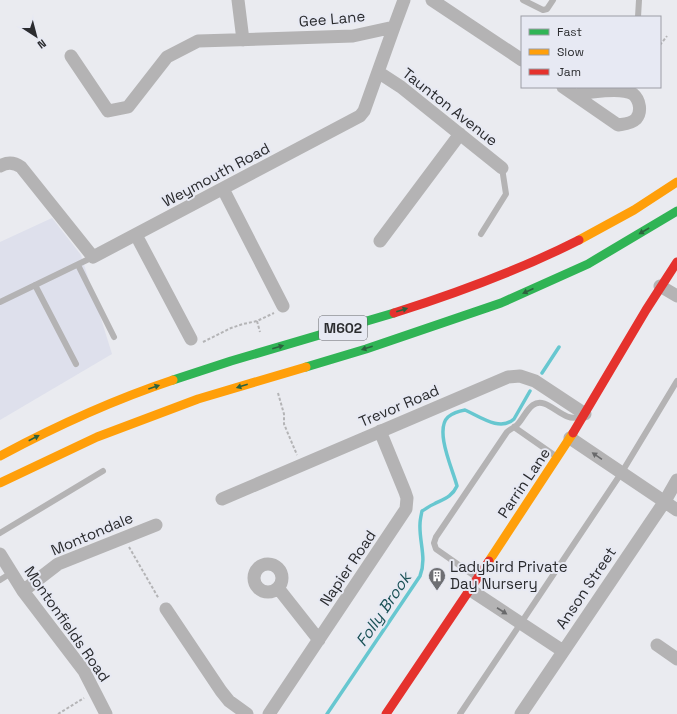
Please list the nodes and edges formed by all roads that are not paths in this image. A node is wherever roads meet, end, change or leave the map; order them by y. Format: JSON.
{"nodes":[{"id":1,"x":238,"y":0,"type":"edge"},
{"id":2,"x":404,"y":0,"type":"edge"},
{"id":3,"x":432,"y":0,"type":"edge"},
{"id":4,"x":523,"y":0,"type":"edge"},
{"id":5,"x":553,"y":0,"type":"edge"},
{"id":6,"x":639,"y":0,"type":"edge"},
{"id":7,"x":638,"y":16,"type":"edge"},
{"id":8,"x":394,"y":28,"type":"junction"},
{"id":9,"x":243,"y":40,"type":"junction"},
{"id":10,"x":71,"y":56,"type":"dead end"},
{"id":11,"x":521,"y":59,"type":"edge"},
{"id":12,"x":378,"y":72,"type":"junction"},
{"id":13,"x":564,"y":88,"type":"edge"},
{"id":14,"x":574,"y":95,"type":"dead end"},
{"id":15,"x":460,"y":134,"type":"junction"},
{"id":16,"x":0,"y":166,"type":"edge"},
{"id":17,"x":502,"y":168,"type":"joint"},
{"id":18,"x":677,"y":182,"type":"edge"},
{"id":19,"x":223,"y":189,"type":"junction"},
{"id":20,"x":677,"y":210,"type":"edge"},
{"id":21,"x":481,"y":234,"type":"dead end"},
{"id":22,"x":136,"y":235,"type":"junction"},
{"id":23,"x":380,"y":241,"type":"dead end"},
{"id":24,"x":93,"y":257,"type":"junction"},
{"id":25,"x":677,"y":262,"type":"edge"},
{"id":26,"x":78,"y":265,"type":"junction"},
{"id":27,"x":35,"y":285,"type":"junction"},
{"id":28,"x":660,"y":286,"type":"junction"},
{"id":29,"x":677,"y":296,"type":"edge"},
{"id":30,"x":0,"y":302,"type":"edge"},
{"id":31,"x":283,"y":306,"type":"road end"},
{"id":32,"x":114,"y":337,"type":"dead end"},
{"id":33,"x":191,"y":339,"type":"road end"},
{"id":34,"x":76,"y":364,"type":"dead end"},
{"id":35,"x":677,"y":381,"type":"edge"},
{"id":36,"x":586,"y":414,"type":"junction"},
{"id":37,"x":514,"y":427,"type":"junction"},
{"id":38,"x":380,"y":431,"type":"junction"},
{"id":39,"x":570,"y":438,"type":"junction"},
{"id":40,"x":0,"y":456,"type":"edge"},
{"id":41,"x":558,"y":458,"type":"junction"},
{"id":42,"x":103,"y":471,"type":"dead end"},
{"id":43,"x":622,"y":472,"type":"junction"},
{"id":44,"x":677,"y":480,"type":"edge"},
{"id":45,"x":0,"y":483,"type":"edge"},
{"id":46,"x":222,"y":499,"type":"dead end"},
{"id":47,"x":664,"y":501,"type":"junction"},
{"id":48,"x":677,"y":510,"type":"edge"},
{"id":49,"x":156,"y":525,"type":"dead end"},
{"id":50,"x":0,"y":533,"type":"edge"},
{"id":51,"x":0,"y":554,"type":"edge"},
{"id":52,"x":11,"y":572,"type":"junction"},
{"id":53,"x":477,"y":578,"type":"junction"},
{"id":54,"x":0,"y":580,"type":"edge"},
{"id":55,"x":278,"y":588,"type":"dead end"},
{"id":56,"x":469,"y":589,"type":"junction"},
{"id":57,"x":23,"y":591,"type":"junction"},
{"id":58,"x":166,"y":609,"type":"road end"},
{"id":59,"x":521,"y":623,"type":"junction"},
{"id":60,"x":319,"y":640,"type":"junction"},
{"id":61,"x":657,"y":645,"type":"dead end"},
{"id":62,"x":563,"y":651,"type":"junction"},
{"id":63,"x":677,"y":659,"type":"edge"},
{"id":64,"x":106,"y":714,"type":"edge"},
{"id":65,"x":247,"y":714,"type":"edge"},
{"id":66,"x":269,"y":714,"type":"edge"},
{"id":67,"x":386,"y":714,"type":"edge"},
{"id":68,"x":460,"y":714,"type":"edge"},
{"id":69,"x":521,"y":714,"type":"edge"}],
"edges":[{"from":1,"to":9,"type":"street"},
{"from":2,"to":8,"type":"street"},
{"from":3,"to":11,"type":"street"},
{"from":4,"to":5,"type":"lane"},
{"from":6,"to":7,"type":"lane"},
{"from":8,"to":9,"type":"street","name":"Gee Lane"},
{"from":8,"to":12,"type":"street","name":"Weymouth Road"},
{"from":9,"to":10,"type":"street","name":"Gee Lane"},
{"from":12,"to":15,"type":"street","name":"Taunton Avenue"},
{"from":12,"to":19,"type":"street","name":"Weymouth Road"},
{"from":13,"to":14,"type":"street"},
{"from":15,"to":17,"type":"street","name":"Taunton Avenue"},
{"from":15,"to":23,"type":"street"},
{"from":16,"to":24,"type":"street"},
{"from":17,"to":21,"type":"lane"},
{"from":40,"to":18,"type":"main road","number":"M602","one_way":true},
{"from":19,"to":22,"type":"street","name":"Weymouth Road"},
{"from":19,"to":31,"type":"street"},
{"from":20,"to":45,"type":"main road","number":"M602","one_way":true},
{"from":22,"to":24,"type":"street","name":"Weymouth Road"},
{"from":22,"to":33,"type":"street"},
{"from":24,"to":26,"type":"lane","name":"Weymouth Road"},
{"from":25,"to":28,"type":"main road","name":"Parrin Lane"},
{"from":26,"to":27,"type":"lane","name":"Weymouth Road"},
{"from":26,"to":32,"type":"lane"},
{"from":27,"to":30,"type":"lane","name":"Weymouth Road"},
{"from":27,"to":34,"type":"lane"},
{"from":28,"to":29,"type":"street"},
{"from":28,"to":36,"type":"main road","name":"Parrin Lane"},
{"from":35,"to":43,"type":"lane"},
{"from":36,"to":37,"type":"lane"},
{"from":36,"to":38,"type":"street","name":"Trevor Road"},
{"from":36,"to":39,"type":"main road","name":"Parrin Lane"},
{"from":37,"to":41,"type":"lane"},
{"from":37,"to":53,"type":"lane"},
{"from":38,"to":46,"type":"street","name":"Trevor Road"},
{"from":38,"to":60,"type":"street","name":"Napier Road"},
{"from":39,"to":41,"type":"main road","name":"Parrin Lane"},
{"from":43,"to":39,"type":"street","one_way":true},
{"from":41,"to":53,"type":"main road","name":"Parrin Lane"},
{"from":42,"to":50,"type":"lane"},
{"from":43,"to":47,"type":"street"},
{"from":43,"to":59,"type":"lane"},
{"from":44,"to":47,"type":"street","name":"Anson Street"},
{"from":47,"to":48,"type":"street"},
{"from":47,"to":62,"type":"street","name":"Anson Street"},
{"from":49,"to":57,"type":"street","name":"Montondale"},
{"from":51,"to":52,"type":"street","name":"Montonfields Road"},
{"from":52,"to":54,"type":"lane"},
{"from":52,"to":57,"type":"street","name":"Montonfields Road"},
{"from":53,"to":56,"type":"main road","name":"Parrin Lane"},
{"from":55,"to":60,"type":"street"},
{"from":56,"to":59,"type":"street","one_way":true},
{"from":56,"to":67,"type":"main road","name":"Parrin Lane"},
{"from":57,"to":64,"type":"street","name":"Montonfields Road"},
{"from":58,"to":65,"type":"street"},
{"from":59,"to":62,"type":"street"},
{"from":59,"to":68,"type":"lane"},
{"from":60,"to":66,"type":"street","name":"Napier Road"},
{"from":61,"to":63,"type":"street"},
{"from":62,"to":69,"type":"street","name":"Anson Street"}]}
